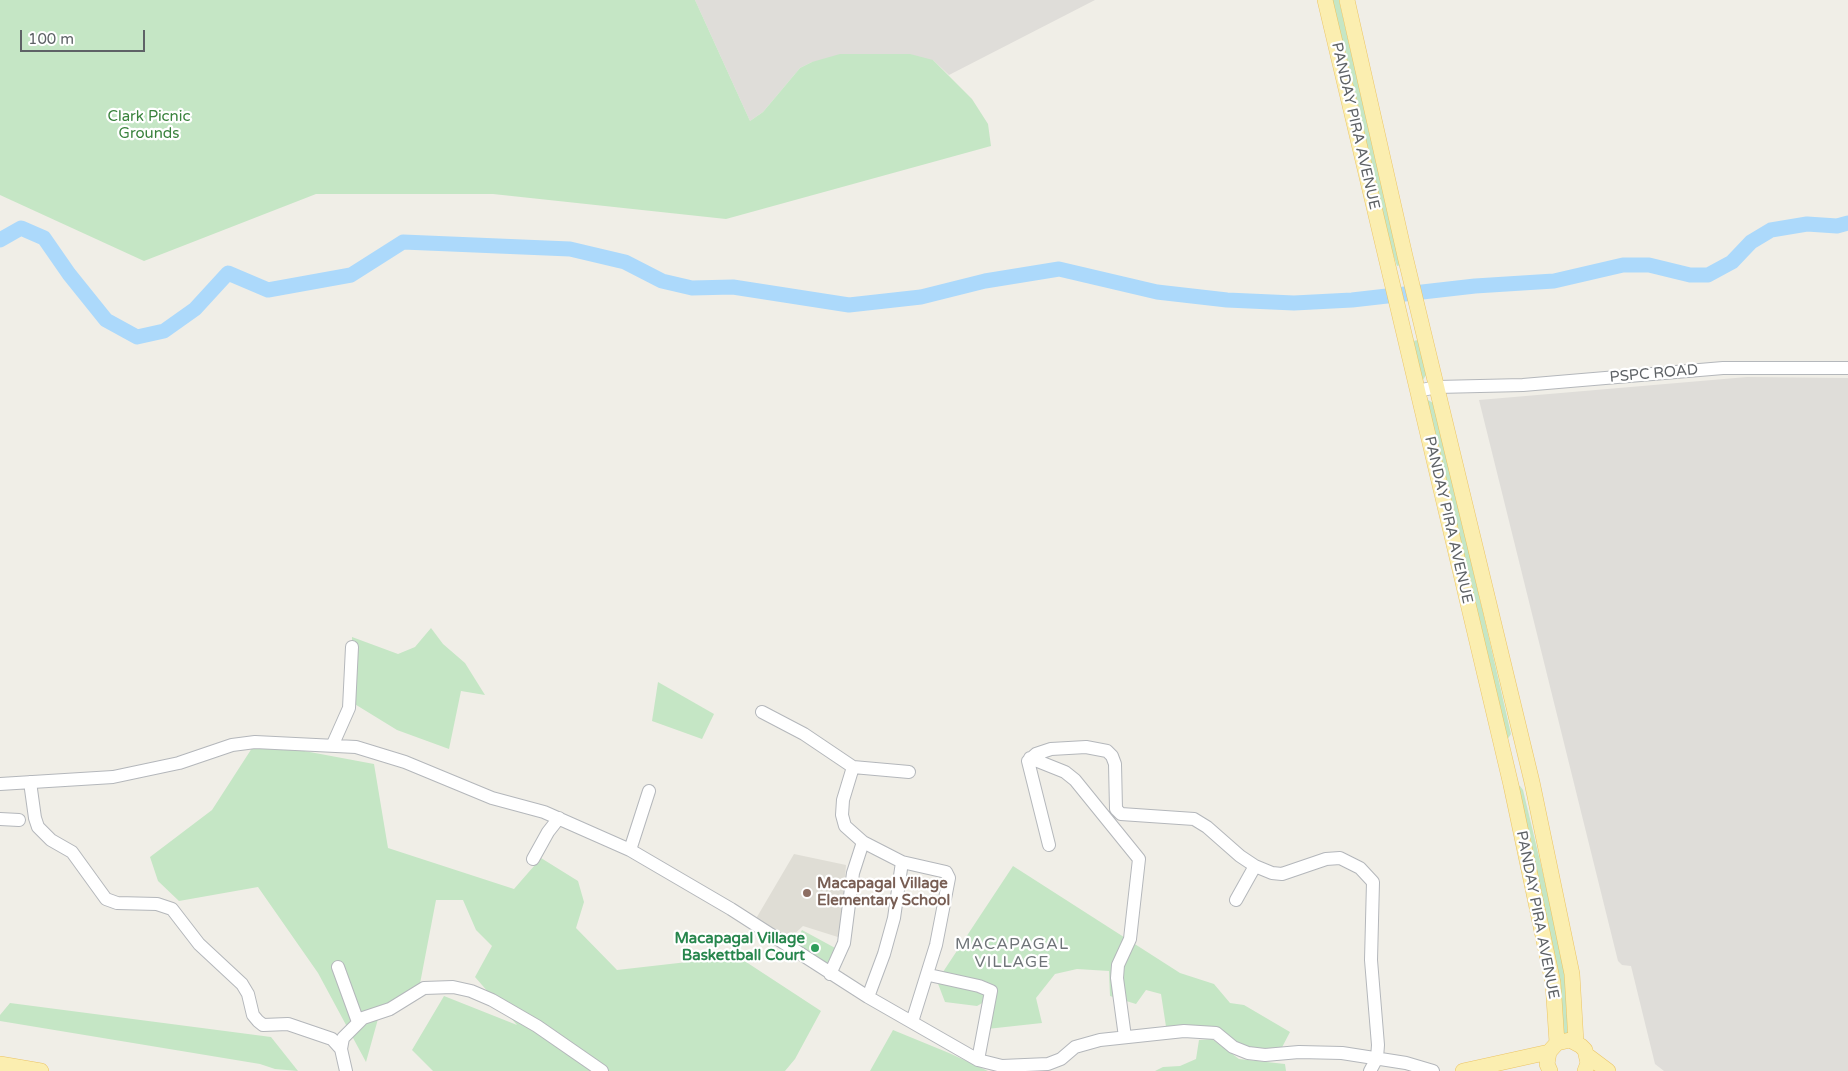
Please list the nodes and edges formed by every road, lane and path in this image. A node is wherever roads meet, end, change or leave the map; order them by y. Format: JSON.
{"nodes":[{"id":1,"x":1325,"y":0,"type":"edge"},
{"id":2,"x":1347,"y":0,"type":"edge"},
{"id":3,"x":1848,"y":368,"type":"edge"},
{"id":4,"x":1438,"y":392,"type":"junction"},
{"id":5,"x":1418,"y":396,"type":"junction"},
{"id":6,"x":352,"y":647,"type":"dead end"},
{"id":7,"x":762,"y":712,"type":"dead end"},
{"id":8,"x":332,"y":744,"type":"junction"},
{"id":9,"x":1030,"y":758,"type":"junction"},
{"id":10,"x":853,"y":766,"type":"junction"},
{"id":11,"x":908,"y":772,"type":"dead end"},
{"id":12,"x":30,"y":782,"type":"junction"},
{"id":13,"x":1532,"y":782,"type":"junction"},
{"id":14,"x":0,"y":784,"type":"edge"},
{"id":15,"x":1511,"y":784,"type":"junction"},
{"id":16,"x":649,"y":791,"type":"dead end"},
{"id":17,"x":559,"y":818,"type":"junction"},
{"id":18,"x":0,"y":819,"type":"edge"},
{"id":19,"x":19,"y":820,"type":"dead end"},
{"id":20,"x":863,"y":842,"type":"junction"},
{"id":21,"x":1050,"y":845,"type":"dead end"},
{"id":22,"x":630,"y":850,"type":"junction"},
{"id":23,"x":533,"y":859,"type":"dead end"},
{"id":24,"x":902,"y":862,"type":"junction"},
{"id":25,"x":1255,"y":866,"type":"junction"},
{"id":26,"x":1236,"y":900,"type":"dead end"},
{"id":27,"x":338,"y":966,"type":"dead end"},
{"id":28,"x":830,"y":974,"type":"junction"},
{"id":29,"x":928,"y":975,"type":"junction"},
{"id":30,"x":868,"y":997,"type":"junction"},
{"id":31,"x":358,"y":1022,"type":"junction"},
{"id":32,"x":912,"y":1022,"type":"junction"},
{"id":33,"x":1125,"y":1037,"type":"junction"},
{"id":34,"x":1576,"y":1042,"type":"junction"},
{"id":35,"x":1553,"y":1048,"type":"junction"},
{"id":36,"x":341,"y":1049,"type":"junction"},
{"id":37,"x":1377,"y":1058,"type":"junction"},
{"id":38,"x":978,"y":1060,"type":"junction"},
{"id":39,"x":0,"y":1064,"type":"edge"},
{"id":40,"x":1587,"y":1064,"type":"edge"},
{"id":41,"x":41,"y":1071,"type":"edge"},
{"id":42,"x":346,"y":1071,"type":"edge"},
{"id":43,"x":602,"y":1071,"type":"edge"},
{"id":44,"x":1370,"y":1071,"type":"edge"},
{"id":45,"x":1433,"y":1071,"type":"edge"},
{"id":46,"x":1463,"y":1071,"type":"edge"},
{"id":47,"x":1550,"y":1071,"type":"edge"},
{"id":48,"x":1608,"y":1071,"type":"edge"}],
"edges":[{"from":1,"to":5,"type":"main road","name":"PANDAY PIRA AVENUE"},
{"from":2,"to":4,"type":"main road","name":"PANDAY PIRA AVENUE"},
{"from":3,"to":4,"type":"street","name":"PSPC ROAD"},
{"from":4,"to":5,"type":"street","name":"PSPC ROAD"},
{"from":4,"to":13,"type":"main road","name":"PANDAY PIRA AVENUE"},
{"from":5,"to":15,"type":"main road","name":"PANDAY PIRA AVENUE"},
{"from":6,"to":8,"type":"street"},
{"from":7,"to":10,"type":"street"},
{"from":8,"to":12,"type":"street"},
{"from":8,"to":17,"type":"street"},
{"from":9,"to":21,"type":"street"},
{"from":9,"to":25,"type":"street"},
{"from":9,"to":33,"type":"street"},
{"from":10,"to":11,"type":"street"},
{"from":10,"to":20,"type":"street"},
{"from":12,"to":14,"type":"street"},
{"from":12,"to":36,"type":"street"},
{"from":13,"to":15,"type":"main road"},
{"from":13,"to":34,"type":"main road","name":"PANDAY PIRA AVENUE"},
{"from":15,"to":35,"type":"main road","name":"PANDAY PIRA AVENUE"},
{"from":16,"to":22,"type":"street"},
{"from":17,"to":22,"type":"street"},
{"from":17,"to":23,"type":"street"},
{"from":18,"to":19,"type":"street"},
{"from":20,"to":24,"type":"street"},
{"from":20,"to":28,"type":"street"},
{"from":22,"to":28,"type":"street"},
{"from":24,"to":29,"type":"street"},
{"from":24,"to":30,"type":"street"},
{"from":25,"to":26,"type":"street"},
{"from":25,"to":37,"type":"street"},
{"from":27,"to":31,"type":"street"},
{"from":28,"to":30,"type":"street"},
{"from":29,"to":32,"type":"street"},
{"from":29,"to":38,"type":"street"},
{"from":30,"to":32,"type":"street"},
{"from":31,"to":36,"type":"street"},
{"from":31,"to":43,"type":"street"},
{"from":32,"to":38,"type":"street"},
{"from":33,"to":37,"type":"street"},
{"from":33,"to":38,"type":"street"},
{"from":34,"to":35,"type":"main road"},
{"from":34,"to":40,"type":"main road"},
{"from":35,"to":46,"type":"main road"},
{"from":35,"to":47,"type":"main road","name":"PANDAY PIRA AVENUE"},
{"from":36,"to":42,"type":"street"},
{"from":37,"to":44,"type":"street"},
{"from":37,"to":45,"type":"street"},
{"from":39,"to":41,"type":"main road"},
{"from":40,"to":48,"type":"main road"}]}
